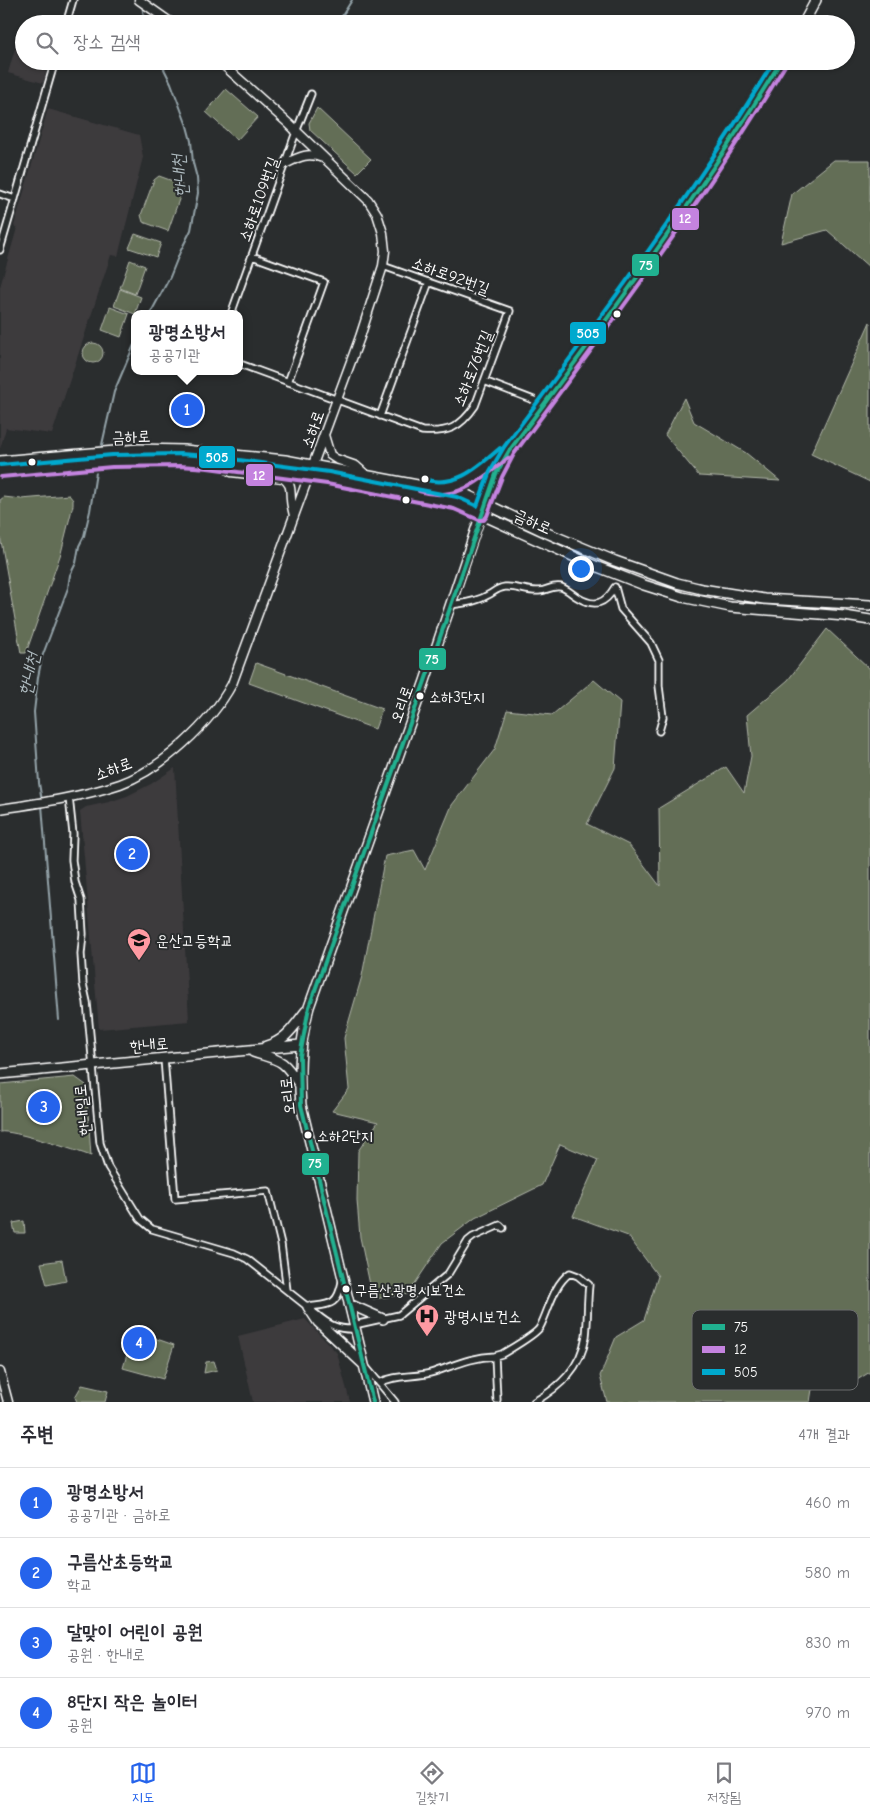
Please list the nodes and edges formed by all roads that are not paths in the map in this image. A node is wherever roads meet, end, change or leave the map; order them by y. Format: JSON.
{"nodes":[{"id":1,"x":73,"y":0,"type":"edge"},
{"id":2,"x":139,"y":0,"type":"edge"},
{"id":3,"x":816,"y":0,"type":"edge"},
{"id":4,"x":69,"y":15,"type":"edge"},
{"id":5,"x":162,"y":15,"type":"edge"},
{"id":6,"x":807,"y":15,"type":"edge"},
{"id":7,"x":52,"y":70,"type":"edge"},
{"id":8,"x":229,"y":70,"type":"edge"},
{"id":9,"x":776,"y":70,"type":"edge"},
{"id":10,"x":312,"y":94,"type":"dead end"},
{"id":11,"x":296,"y":132,"type":"junction"},
{"id":12,"x":326,"y":160,"type":"junction"},
{"id":13,"x":285,"y":164,"type":"junction"},
{"id":14,"x":0,"y":194,"type":"edge"},
{"id":15,"x":15,"y":199,"type":"junction"},
{"id":16,"x":0,"y":250,"type":"edge"},
{"id":17,"x":252,"y":256,"type":"junction"},
{"id":18,"x":383,"y":266,"type":"junction"},
{"id":19,"x":428,"y":282,"type":"junction"},
{"id":20,"x":232,"y":310,"type":"edge"},
{"id":21,"x":510,"y":311,"type":"joint"},
{"id":22,"x":243,"y":365,"type":"edge"},
{"id":23,"x":484,"y":381,"type":"junction"},
{"id":24,"x":288,"y":382,"type":"junction"},
{"id":25,"x":337,"y":400,"type":"junction"},
{"id":26,"x":544,"y":404,"type":"junction"},
{"id":27,"x":380,"y":416,"type":"junction"},
{"id":28,"x":324,"y":436,"type":"junction"},
{"id":29,"x":514,"y":445,"type":"junction"},
{"id":30,"x":0,"y":461,"type":"edge"},
{"id":31,"x":217,"y":463,"type":"junction"},
{"id":32,"x":313,"y":465,"type":"junction"},
{"id":33,"x":0,"y":471,"type":"edge"},
{"id":34,"x":309,"y":475,"type":"junction"},
{"id":35,"x":366,"y":475,"type":"junction"},
{"id":36,"x":440,"y":489,"type":"junction"},
{"id":37,"x":484,"y":503,"type":"junction"},
{"id":38,"x":481,"y":514,"type":"junction"},
{"id":39,"x":294,"y":516,"type":"junction"},
{"id":40,"x":613,"y":573,"type":"junction"},
{"id":41,"x":614,"y":587,"type":"junction"},
{"id":42,"x":451,"y":605,"type":"junction"},
{"id":43,"x":870,"y":605,"type":"edge"},
{"id":44,"x":870,"y":620,"type":"edge"},
{"id":45,"x":659,"y":731,"type":"dead end"},
{"id":46,"x":69,"y":797,"type":"junction"},
{"id":47,"x":0,"y":809,"type":"edge"},
{"id":48,"x":309,"y":1007,"type":"junction"},
{"id":49,"x":300,"y":1045,"type":"junction"},
{"id":50,"x":248,"y":1050,"type":"junction"},
{"id":51,"x":164,"y":1058,"type":"junction"},
{"id":52,"x":92,"y":1064,"type":"junction"},
{"id":53,"x":0,"y":1074,"type":"edge"},
{"id":54,"x":299,"y":1084,"type":"junction"},
{"id":55,"x":503,"y":1228,"type":"dead end"},
{"id":56,"x":343,"y":1280,"type":"junction"},
{"id":57,"x":287,"y":1290,"type":"junction"},
{"id":58,"x":349,"y":1304,"type":"junction"},
{"id":59,"x":308,"y":1307,"type":"junction"},
{"id":60,"x":383,"y":1319,"type":"junction"},
{"id":61,"x":354,"y":1327,"type":"junction"},
{"id":62,"x":495,"y":1356,"type":"junction"},
{"id":63,"x":363,"y":1364,"type":"junction"},
{"id":64,"x":0,"y":1372,"type":"edge"},
{"id":65,"x":379,"y":1383,"type":"junction"},
{"id":66,"x":497,"y":1401,"type":"edge"},
{"id":67,"x":8,"y":1402,"type":"edge"},
{"id":68,"x":373,"y":1402,"type":"edge"},
{"id":69,"x":395,"y":1402,"type":"edge"},
{"id":70,"x":534,"y":1402,"type":"edge"}],
"edges":[{"from":1,"to":4,"type":"street"},
{"from":2,"to":5,"type":"street"},
{"from":3,"to":6,"type":"main road"},
{"from":7,"to":15,"type":"street"},
{"from":8,"to":11,"type":"street","name":"소하로"},
{"from":9,"to":26,"type":"main road","name":"오리로"},
{"from":10,"to":11,"type":"street","name":"소하로109번길"},
{"from":11,"to":12,"type":"street","name":"소하로"},
{"from":11,"to":13,"type":"street","name":"소하로109번길"},
{"from":12,"to":13,"type":"street"},
{"from":12,"to":18,"type":"street","name":"소하로"},
{"from":13,"to":17,"type":"street","name":"소하로109번길"},
{"from":14,"to":15,"type":"street"},
{"from":15,"to":16,"type":"street"},
{"from":17,"to":20,"type":"street","name":"소하로109번길"},
{"from":17,"to":24,"type":"street"},
{"from":18,"to":19,"type":"street","name":"소하로92번길"},
{"from":18,"to":25,"type":"street","name":"소하로"},
{"from":19,"to":21,"type":"street","name":"소하로92번길"},
{"from":19,"to":27,"type":"street"},
{"from":21,"to":23,"type":"street","name":"소하로76번길"},
{"from":22,"to":24,"type":"street","name":"소하로76번길"},
{"from":23,"to":26,"type":"street"},
{"from":23,"to":27,"type":"street","name":"소하로76번길"},
{"from":24,"to":25,"type":"street","name":"소하로76번길"},
{"from":25,"to":27,"type":"street","name":"소하로76번길"},
{"from":25,"to":28,"type":"street","name":"소하로"},
{"from":26,"to":29,"type":"main road","name":"오리로"},
{"from":28,"to":32,"type":"street","name":"소하로"},
{"from":28,"to":35,"type":"street"},
{"from":29,"to":36,"type":"main road"},
{"from":29,"to":37,"type":"main road","name":"오리로"},
{"from":30,"to":32,"type":"main road","name":"금하로"},
{"from":31,"to":33,"type":"main road","name":"금하로"},
{"from":31,"to":34,"type":"main road","name":"금하로"},
{"from":31,"to":39,"type":"street"},
{"from":32,"to":34,"type":"street","name":"소하로"},
{"from":32,"to":35,"type":"main road","name":"금하로"},
{"from":34,"to":38,"type":"main road","name":"금하로"},
{"from":34,"to":39,"type":"street","name":"소하로"},
{"from":35,"to":36,"type":"main road","name":"금하로"},
{"from":36,"to":37,"type":"main road","name":"금하로"},
{"from":37,"to":38,"type":"main road","name":"오리로"},
{"from":37,"to":43,"type":"main road","name":"금하로"},
{"from":38,"to":40,"type":"main road","name":"금하로"},
{"from":38,"to":42,"type":"main road","name":"오리로"},
{"from":39,"to":46,"type":"street","name":"소하로"},
{"from":40,"to":41,"type":"street"},
{"from":40,"to":44,"type":"main road","name":"금하로"},
{"from":41,"to":42,"type":"street"},
{"from":41,"to":45,"type":"street"},
{"from":42,"to":48,"type":"main road","name":"오리로"},
{"from":46,"to":47,"type":"street","name":"소하로"},
{"from":46,"to":52,"type":"street","name":"한내일로"},
{"from":48,"to":49,"type":"main road","name":"오리로"},
{"from":48,"to":50,"type":"main road"},
{"from":49,"to":50,"type":"main road","name":"한내로"},
{"from":49,"to":54,"type":"main road","name":"오리로"},
{"from":50,"to":51,"type":"main road","name":"한내로"},
{"from":50,"to":54,"type":"main road"},
{"from":51,"to":52,"type":"main road","name":"한내로"},
{"from":51,"to":57,"type":"street"},
{"from":52,"to":53,"type":"main road","name":"한내로"},
{"from":52,"to":57,"type":"street","name":"한내일로"},
{"from":54,"to":56,"type":"main road","name":"오리로"},
{"from":55,"to":60,"type":"street"},
{"from":56,"to":58,"type":"main road","name":"오리로"},
{"from":56,"to":59,"type":"street"},
{"from":57,"to":59,"type":"street","name":"한내일로"},
{"from":58,"to":60,"type":"main road"},
{"from":58,"to":61,"type":"main road","name":"오리로"},
{"from":59,"to":61,"type":"street","name":"한내일로"},
{"from":59,"to":63,"type":"main road"},
{"from":60,"to":61,"type":"street"},
{"from":61,"to":63,"type":"main road","name":"오리로"},
{"from":62,"to":65,"type":"street"},
{"from":62,"to":66,"type":"street"},
{"from":62,"to":70,"type":"street"},
{"from":63,"to":65,"type":"street"},
{"from":63,"to":68,"type":"main road","name":"오리로"},
{"from":64,"to":67,"type":"street"},
{"from":65,"to":69,"type":"street"}]}
